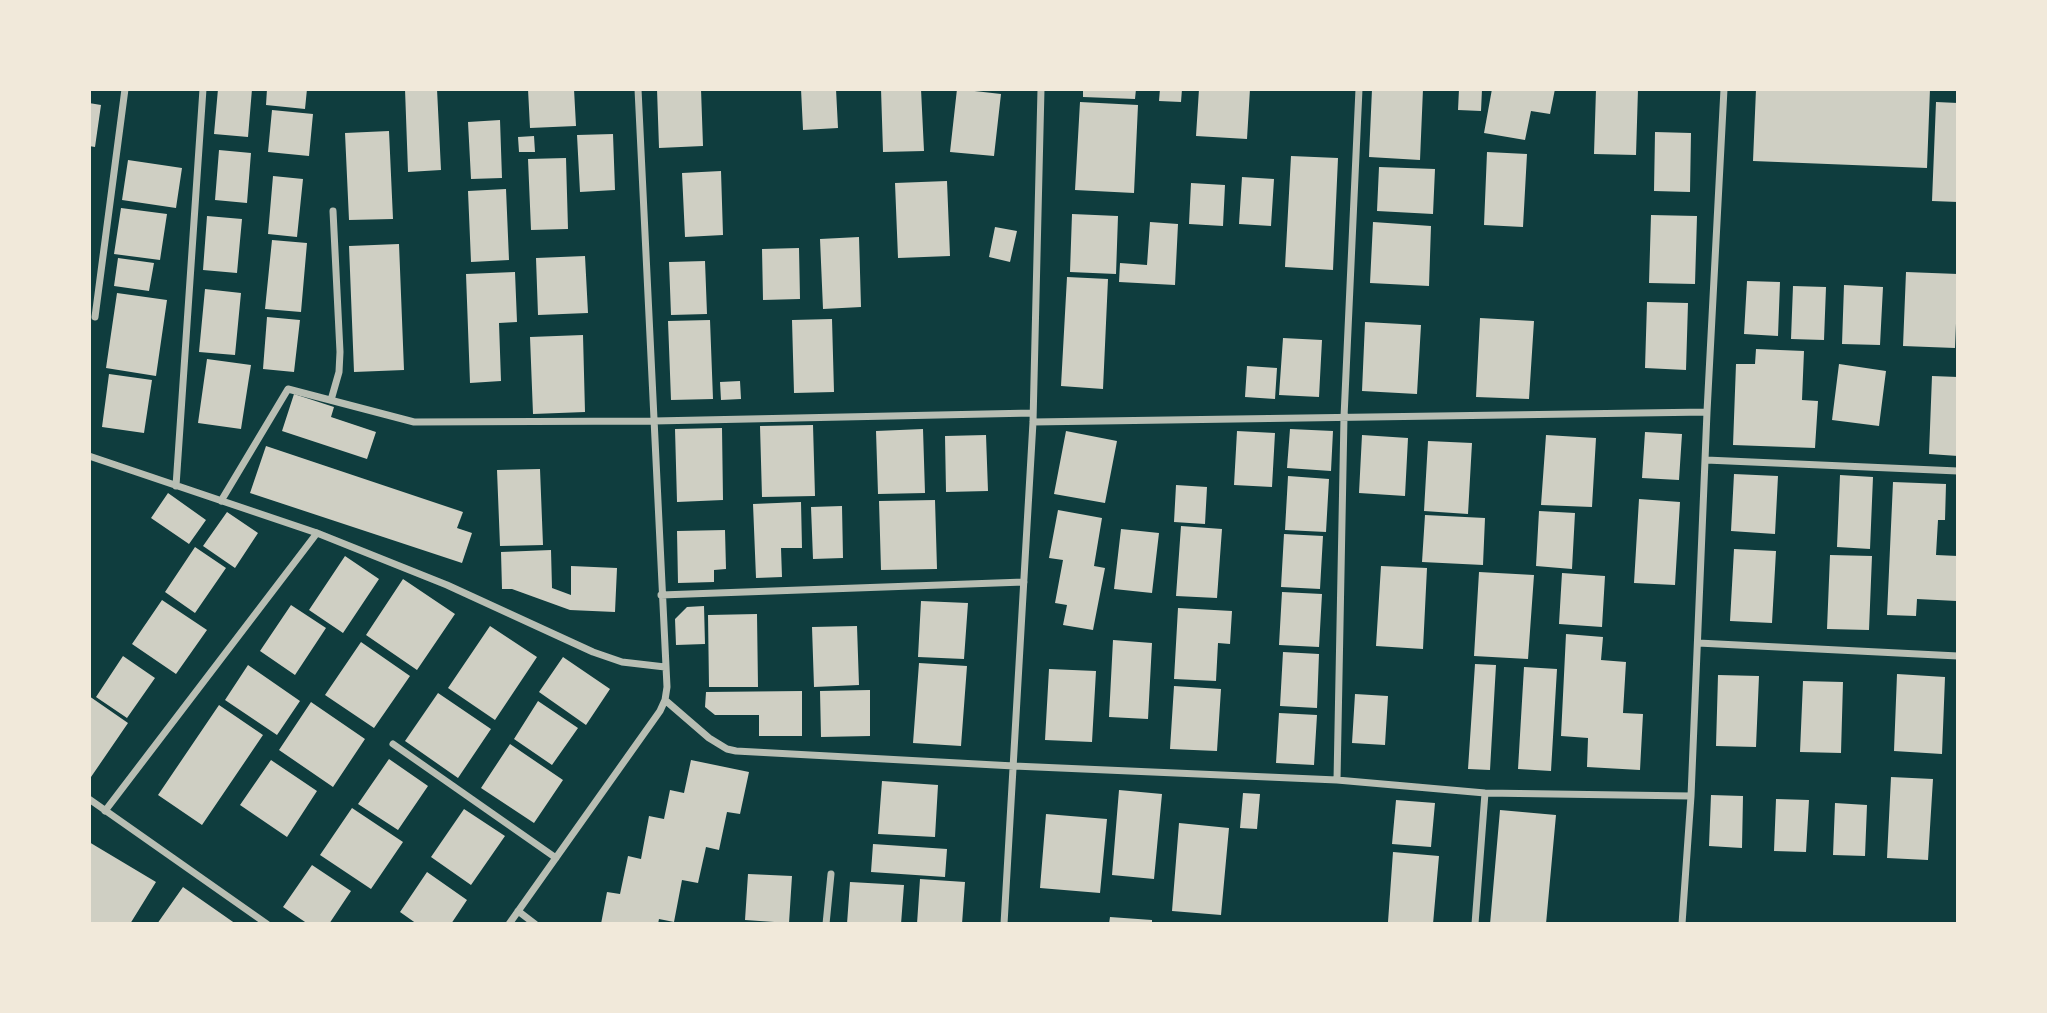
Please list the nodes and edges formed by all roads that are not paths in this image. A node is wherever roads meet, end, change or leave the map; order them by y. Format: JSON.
{"nodes":[{"id":1,"x":125,"y":89,"type":"edge"},
{"id":2,"x":203,"y":89,"type":"edge"},
{"id":3,"x":638,"y":89,"type":"edge"},
{"id":4,"x":1041,"y":89,"type":"edge"},
{"id":5,"x":1359,"y":89,"type":"edge"},
{"id":6,"x":1724,"y":89,"type":"edge"},
{"id":7,"x":333,"y":211,"type":"dead end"},
{"id":8,"x":95,"y":317,"type":"dead end"},
{"id":9,"x":331,"y":400,"type":"junction"},
{"id":10,"x":1707,"y":412,"type":"junction"},
{"id":11,"x":1033,"y":413,"type":"junction"},
{"id":12,"x":1343,"y":416,"type":"junction"},
{"id":13,"x":654,"y":421,"type":"junction"},
{"id":14,"x":1033,"y":422,"type":"junction"},
{"id":15,"x":89,"y":456,"type":"edge"},
{"id":16,"x":1706,"y":460,"type":"junction"},
{"id":17,"x":1958,"y":471,"type":"edge"},
{"id":18,"x":176,"y":486,"type":"junction"},
{"id":19,"x":221,"y":501,"type":"junction"},
{"id":20,"x":317,"y":533,"type":"junction"},
{"id":21,"x":1024,"y":582,"type":"junction"},
{"id":22,"x":662,"y":595,"type":"junction"},
{"id":23,"x":1698,"y":643,"type":"junction"},
{"id":24,"x":1958,"y":656,"type":"edge"},
{"id":25,"x":665,"y":667,"type":"junction"},
{"id":26,"x":665,"y":700,"type":"junction"},
{"id":27,"x":393,"y":744,"type":"dead end"},
{"id":28,"x":1014,"y":766,"type":"junction"},
{"id":29,"x":1337,"y":780,"type":"junction"},
{"id":30,"x":1485,"y":793,"type":"junction"},
{"id":31,"x":1691,"y":796,"type":"junction"},
{"id":32,"x":89,"y":799,"type":"edge"},
{"id":33,"x":105,"y":811,"type":"junction"},
{"id":34,"x":556,"y":858,"type":"junction"},
{"id":35,"x":831,"y":874,"type":"dead end"},
{"id":36,"x":519,"y":911,"type":"junction"},
{"id":37,"x":267,"y":924,"type":"edge"},
{"id":38,"x":509,"y":924,"type":"edge"},
{"id":39,"x":535,"y":924,"type":"edge"},
{"id":40,"x":826,"y":924,"type":"edge"},
{"id":41,"x":1004,"y":924,"type":"edge"},
{"id":42,"x":1475,"y":924,"type":"edge"},
{"id":43,"x":1682,"y":924,"type":"edge"}],
"edges":[{"from":1,"to":8,"type":"street"},
{"from":2,"to":18,"type":"street"},
{"from":3,"to":13,"type":"street"},
{"from":4,"to":11,"type":"street"},
{"from":5,"to":12,"type":"street"},
{"from":6,"to":10,"type":"street"},
{"from":7,"to":9,"type":"street"},
{"from":9,"to":13,"type":"street"},
{"from":9,"to":19,"type":"street"},
{"from":10,"to":12,"type":"street"},
{"from":10,"to":16,"type":"street"},
{"from":11,"to":13,"type":"street"},
{"from":11,"to":14,"type":"street"},
{"from":12,"to":14,"type":"street"},
{"from":12,"to":29,"type":"street"},
{"from":13,"to":22,"type":"street"},
{"from":14,"to":21,"type":"street"},
{"from":15,"to":18,"type":"street"},
{"from":16,"to":17,"type":"street"},
{"from":16,"to":23,"type":"street"},
{"from":18,"to":19,"type":"street"},
{"from":19,"to":20,"type":"street"},
{"from":20,"to":25,"type":"street"},
{"from":20,"to":33,"type":"street"},
{"from":21,"to":22,"type":"street"},
{"from":21,"to":28,"type":"street"},
{"from":22,"to":25,"type":"street"},
{"from":23,"to":24,"type":"street"},
{"from":23,"to":31,"type":"street"},
{"from":25,"to":26,"type":"street"},
{"from":26,"to":28,"type":"street"},
{"from":26,"to":34,"type":"street"},
{"from":27,"to":34,"type":"street"},
{"from":28,"to":29,"type":"street"},
{"from":28,"to":41,"type":"street"},
{"from":29,"to":30,"type":"street"},
{"from":30,"to":31,"type":"street"},
{"from":30,"to":42,"type":"street"},
{"from":31,"to":43,"type":"street"},
{"from":32,"to":33,"type":"street"},
{"from":33,"to":37,"type":"street"},
{"from":34,"to":36,"type":"street"},
{"from":35,"to":40,"type":"street"},
{"from":36,"to":38,"type":"street"},
{"from":36,"to":39,"type":"street"}]}
